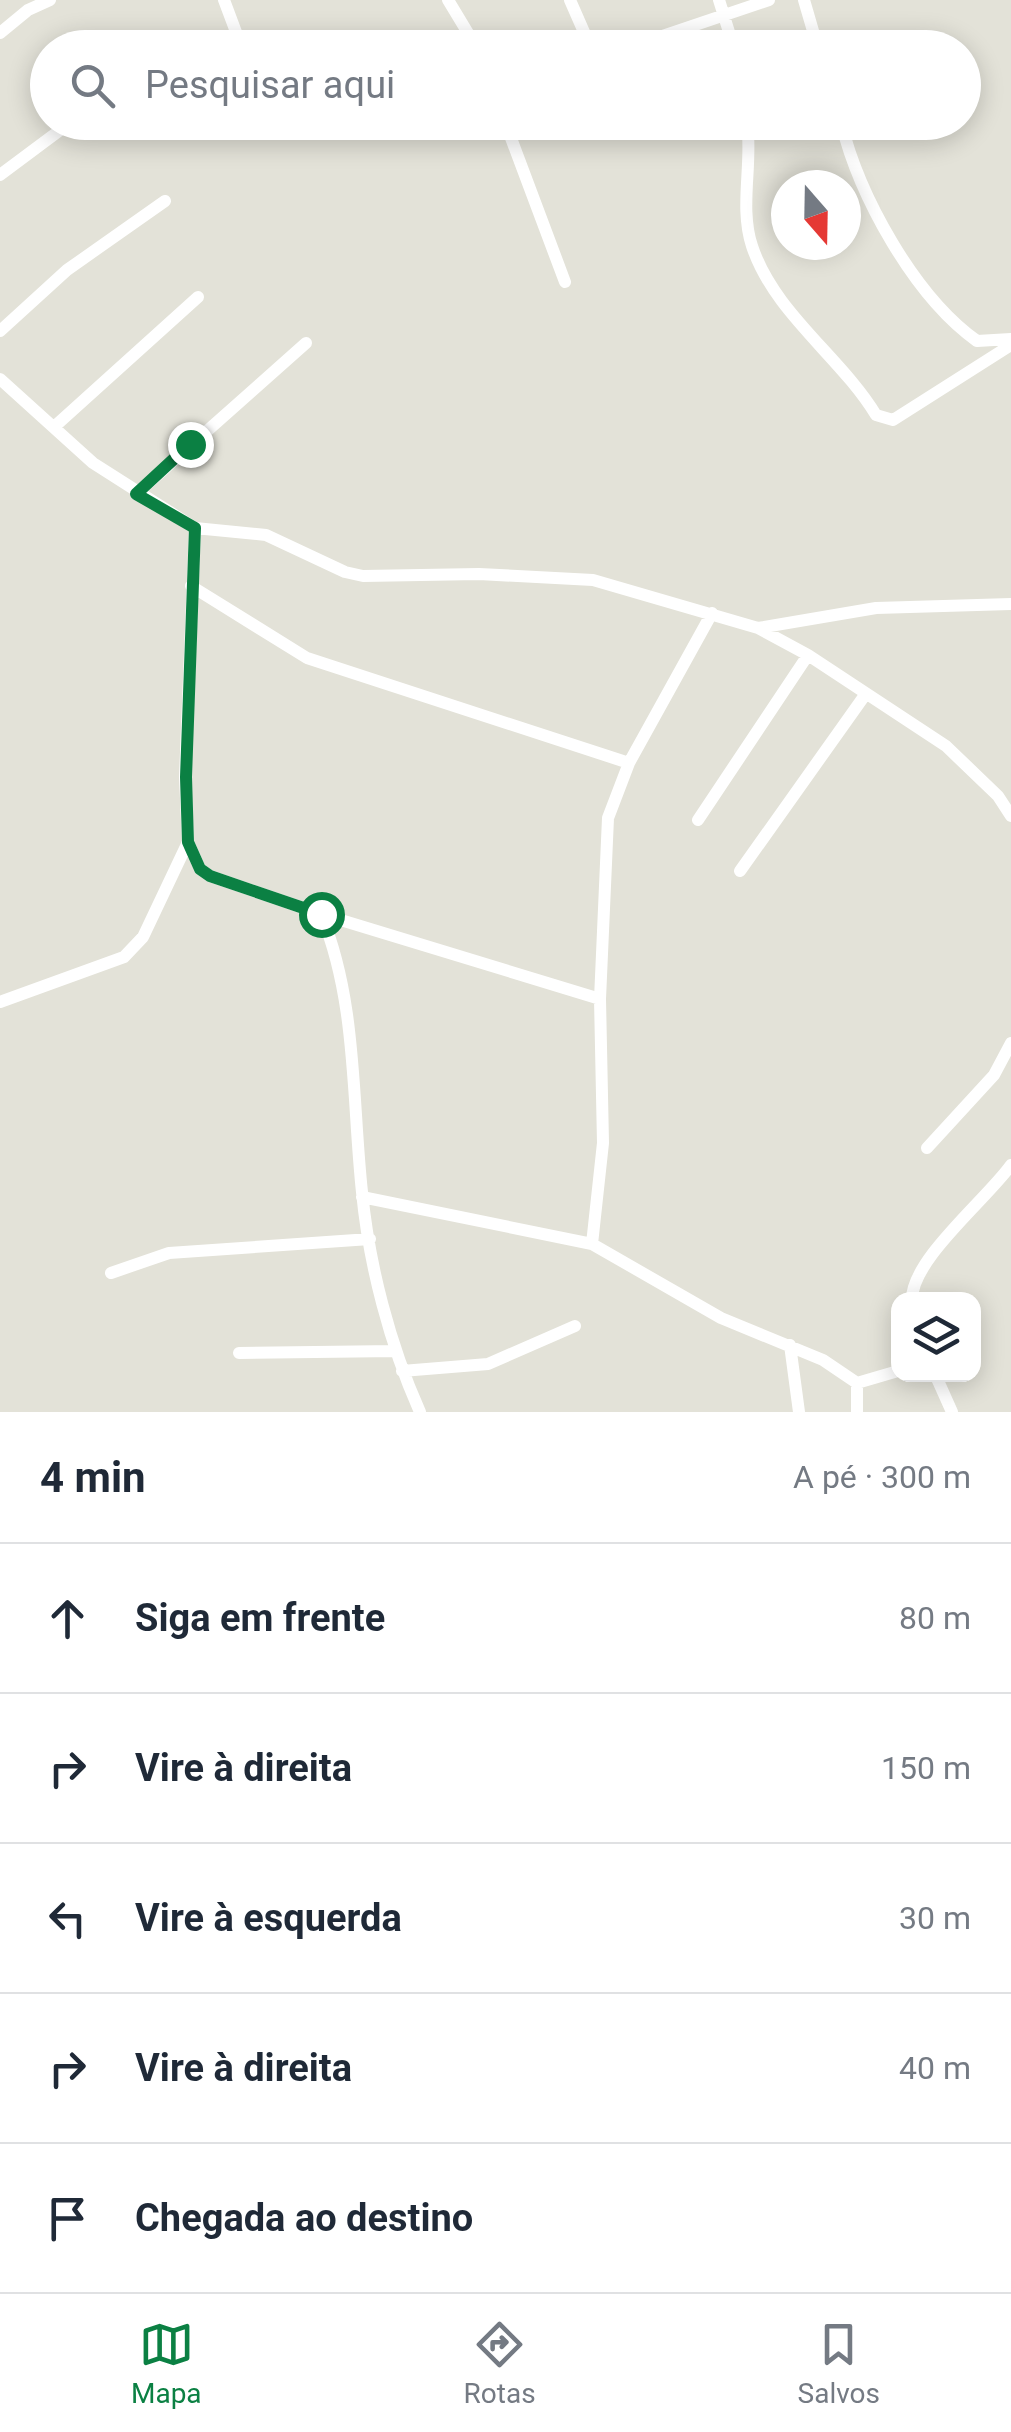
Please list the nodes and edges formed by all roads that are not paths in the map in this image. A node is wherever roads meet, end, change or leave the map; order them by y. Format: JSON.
{"nodes":[{"id":1,"x":50,"y":0,"type":"edge"},
{"id":2,"x":224,"y":0,"type":"edge"},
{"id":3,"x":448,"y":0,"type":"edge"},
{"id":4,"x":570,"y":0,"type":"edge"},
{"id":5,"x":769,"y":0,"type":"edge"},
{"id":6,"x":804,"y":0,"type":"edge"},
{"id":7,"x":26,"y":5,"type":"edge"},
{"id":8,"x":722,"y":6,"type":"edge"},
{"id":9,"x":235,"y":30,"type":"edge"},
{"id":10,"x":466,"y":30,"type":"edge"},
{"id":11,"x":583,"y":30,"type":"edge"},
{"id":12,"x":668,"y":30,"type":"edge"},
{"id":13,"x":813,"y":30,"type":"edge"},
{"id":14,"x":0,"y":33,"type":"edge"},
{"id":15,"x":47,"y":140,"type":"edge"},
{"id":16,"x":512,"y":140,"type":"edge"},
{"id":17,"x":747,"y":140,"type":"edge"},
{"id":18,"x":844,"y":140,"type":"edge"},
{"id":19,"x":0,"y":175,"type":"edge"},
{"id":20,"x":166,"y":201,"type":"dead end"},
{"id":21,"x":566,"y":282,"type":"dead end"},
{"id":22,"x":198,"y":297,"type":"dead end"},
{"id":23,"x":0,"y":331,"type":"edge"},
{"id":24,"x":1011,"y":342,"type":"edge"},
{"id":25,"x":306,"y":343,"type":"dead end"},
{"id":26,"x":0,"y":378,"type":"edge"},
{"id":27,"x":54,"y":427,"type":"junction"},
{"id":28,"x":136,"y":494,"type":"junction"},
{"id":29,"x":195,"y":528,"type":"junction"},
{"id":30,"x":191,"y":586,"type":"junction"},
{"id":31,"x":1011,"y":604,"type":"edge"},
{"id":32,"x":712,"y":613,"type":"junction"},
{"id":33,"x":758,"y":628,"type":"junction"},
{"id":34,"x":808,"y":655,"type":"junction"},
{"id":35,"x":866,"y":695,"type":"junction"},
{"id":36,"x":629,"y":763,"type":"junction"},
{"id":37,"x":1011,"y":816,"type":"edge"},
{"id":38,"x":698,"y":820,"type":"dead end"},
{"id":39,"x":188,"y":842,"type":"junction"},
{"id":40,"x":740,"y":871,"type":"dead end"},
{"id":41,"x":321,"y":914,"type":"junction"},
{"id":42,"x":600,"y":998,"type":"junction"},
{"id":43,"x":0,"y":1002,"type":"edge"},
{"id":44,"x":1011,"y":1043,"type":"edge"},
{"id":45,"x":927,"y":1148,"type":"dead end"},
{"id":46,"x":1011,"y":1165,"type":"edge"},
{"id":47,"x":362,"y":1197,"type":"junction"},
{"id":48,"x":370,"y":1238,"type":"junction"},
{"id":49,"x":592,"y":1244,"type":"junction"},
{"id":50,"x":111,"y":1274,"type":"dead end"},
{"id":51,"x":914,"y":1292,"type":"edge"},
{"id":52,"x":575,"y":1326,"type":"dead end"},
{"id":53,"x":790,"y":1345,"type":"junction"},
{"id":54,"x":396,"y":1351,"type":"junction"},
{"id":55,"x":239,"y":1353,"type":"dead end"},
{"id":56,"x":402,"y":1371,"type":"junction"},
{"id":57,"x":891,"y":1373,"type":"edge"},
{"id":58,"x":939,"y":1382,"type":"edge"},
{"id":59,"x":857,"y":1383,"type":"junction"},
{"id":60,"x":420,"y":1412,"type":"edge"},
{"id":61,"x":799,"y":1412,"type":"edge"},
{"id":62,"x":858,"y":1412,"type":"edge"},
{"id":63,"x":952,"y":1412,"type":"edge"}],
"edges":[{"from":1,"to":7,"type":"street"},
{"from":2,"to":9,"type":"street"},
{"from":3,"to":10,"type":"street"},
{"from":4,"to":11,"type":"street"},
{"from":5,"to":8,"type":"street"},
{"from":6,"to":13,"type":"street"},
{"from":7,"to":14,"type":"street"},
{"from":8,"to":12,"type":"street"},
{"from":15,"to":19,"type":"street"},
{"from":16,"to":21,"type":"street"},
{"from":17,"to":24,"type":"street"},
{"from":18,"to":24,"type":"street"},
{"from":20,"to":23,"type":"street"},
{"from":22,"to":27,"type":"street"},
{"from":25,"to":28,"type":"street"},
{"from":26,"to":27,"type":"street"},
{"from":27,"to":28,"type":"street"},
{"from":28,"to":29,"type":"street"},
{"from":29,"to":30,"type":"street"},
{"from":29,"to":32,"type":"street"},
{"from":30,"to":36,"type":"street"},
{"from":30,"to":39,"type":"street"},
{"from":31,"to":33,"type":"street"},
{"from":32,"to":33,"type":"street"},
{"from":32,"to":36,"type":"street"},
{"from":33,"to":34,"type":"street"},
{"from":34,"to":35,"type":"street"},
{"from":34,"to":38,"type":"street"},
{"from":35,"to":37,"type":"street"},
{"from":35,"to":40,"type":"street"},
{"from":36,"to":42,"type":"street"},
{"from":39,"to":41,"type":"street"},
{"from":39,"to":43,"type":"street"},
{"from":41,"to":42,"type":"street"},
{"from":41,"to":47,"type":"street"},
{"from":42,"to":49,"type":"street"},
{"from":44,"to":45,"type":"street"},
{"from":46,"to":51,"type":"street"},
{"from":47,"to":48,"type":"street"},
{"from":47,"to":49,"type":"street"},
{"from":48,"to":50,"type":"street"},
{"from":48,"to":54,"type":"street"},
{"from":49,"to":53,"type":"street"},
{"from":52,"to":56,"type":"street"},
{"from":53,"to":59,"type":"street"},
{"from":53,"to":61,"type":"street"},
{"from":54,"to":55,"type":"street"},
{"from":54,"to":56,"type":"street"},
{"from":56,"to":60,"type":"street"},
{"from":57,"to":59,"type":"street"},
{"from":58,"to":63,"type":"street"},
{"from":59,"to":62,"type":"street"}]}
